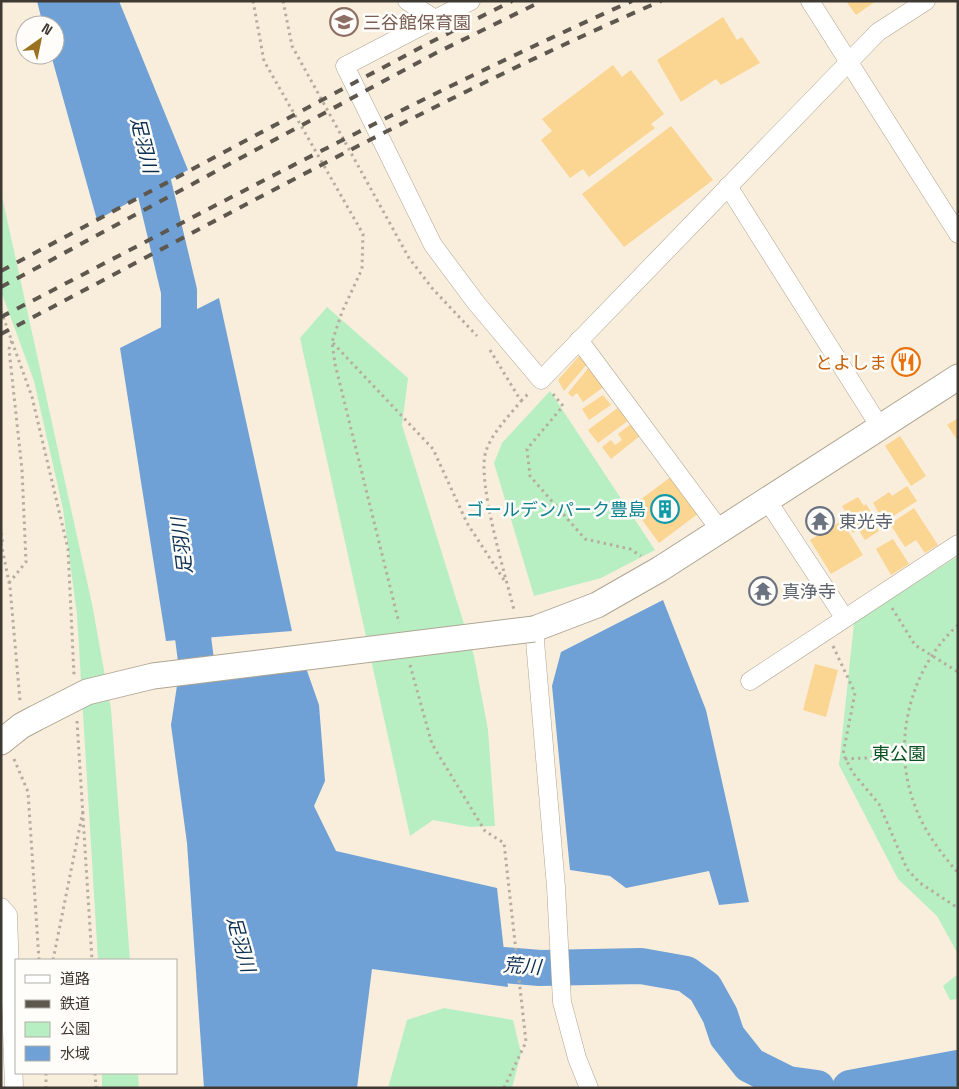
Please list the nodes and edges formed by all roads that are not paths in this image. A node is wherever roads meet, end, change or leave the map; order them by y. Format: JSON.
{"nodes":[{"id":1,"x":407,"y":1,"type":"edge"},
{"id":2,"x":471,"y":1,"type":"edge"},
{"id":3,"x":810,"y":1,"type":"edge"},
{"id":4,"x":926,"y":1,"type":"edge"},
{"id":5,"x":435,"y":19,"type":"junction"},
{"id":6,"x":849,"y":62,"type":"junction"},
{"id":7,"x":728,"y":186,"type":"junction"},
{"id":8,"x":958,"y":234,"type":"edge"},
{"id":9,"x":579,"y":340,"type":"junction"},
{"id":10,"x":958,"y":377,"type":"edge"},
{"id":11,"x":880,"y":427,"type":"junction"},
{"id":12,"x":767,"y":500,"type":"junction"},
{"id":13,"x":720,"y":530,"type":"junction"},
{"id":14,"x":958,"y":544,"type":"edge"},
{"id":15,"x":844,"y":617,"type":"junction"},
{"id":16,"x":524,"y":622,"type":"junction"},
{"id":17,"x":750,"y":681,"type":"dead end"},
{"id":18,"x":15,"y":732,"type":"edge"},
{"id":19,"x":1,"y":907,"type":"edge"},
{"id":20,"x":14,"y":1088,"type":"edge"},
{"id":21,"x":589,"y":1088,"type":"edge"}],
"edges":[{"from":1,"to":5,"type":"street"},
{"from":2,"to":5,"type":"street"},
{"from":3,"to":6,"type":"street"},
{"from":4,"to":6,"type":"street"},
{"from":5,"to":9,"type":"street"},
{"from":6,"to":7,"type":"street"},
{"from":6,"to":8,"type":"street"},
{"from":7,"to":9,"type":"street"},
{"from":7,"to":11,"type":"street"},
{"from":9,"to":13,"type":"street"},
{"from":10,"to":11,"type":"street"},
{"from":11,"to":12,"type":"street"},
{"from":12,"to":13,"type":"street"},
{"from":12,"to":15,"type":"street"},
{"from":13,"to":16,"type":"street"},
{"from":14,"to":15,"type":"street"},
{"from":15,"to":17,"type":"street"},
{"from":16,"to":18,"type":"street","bridge":true},
{"from":16,"to":21,"type":"street"},
{"from":19,"to":20,"type":"street"}]}
